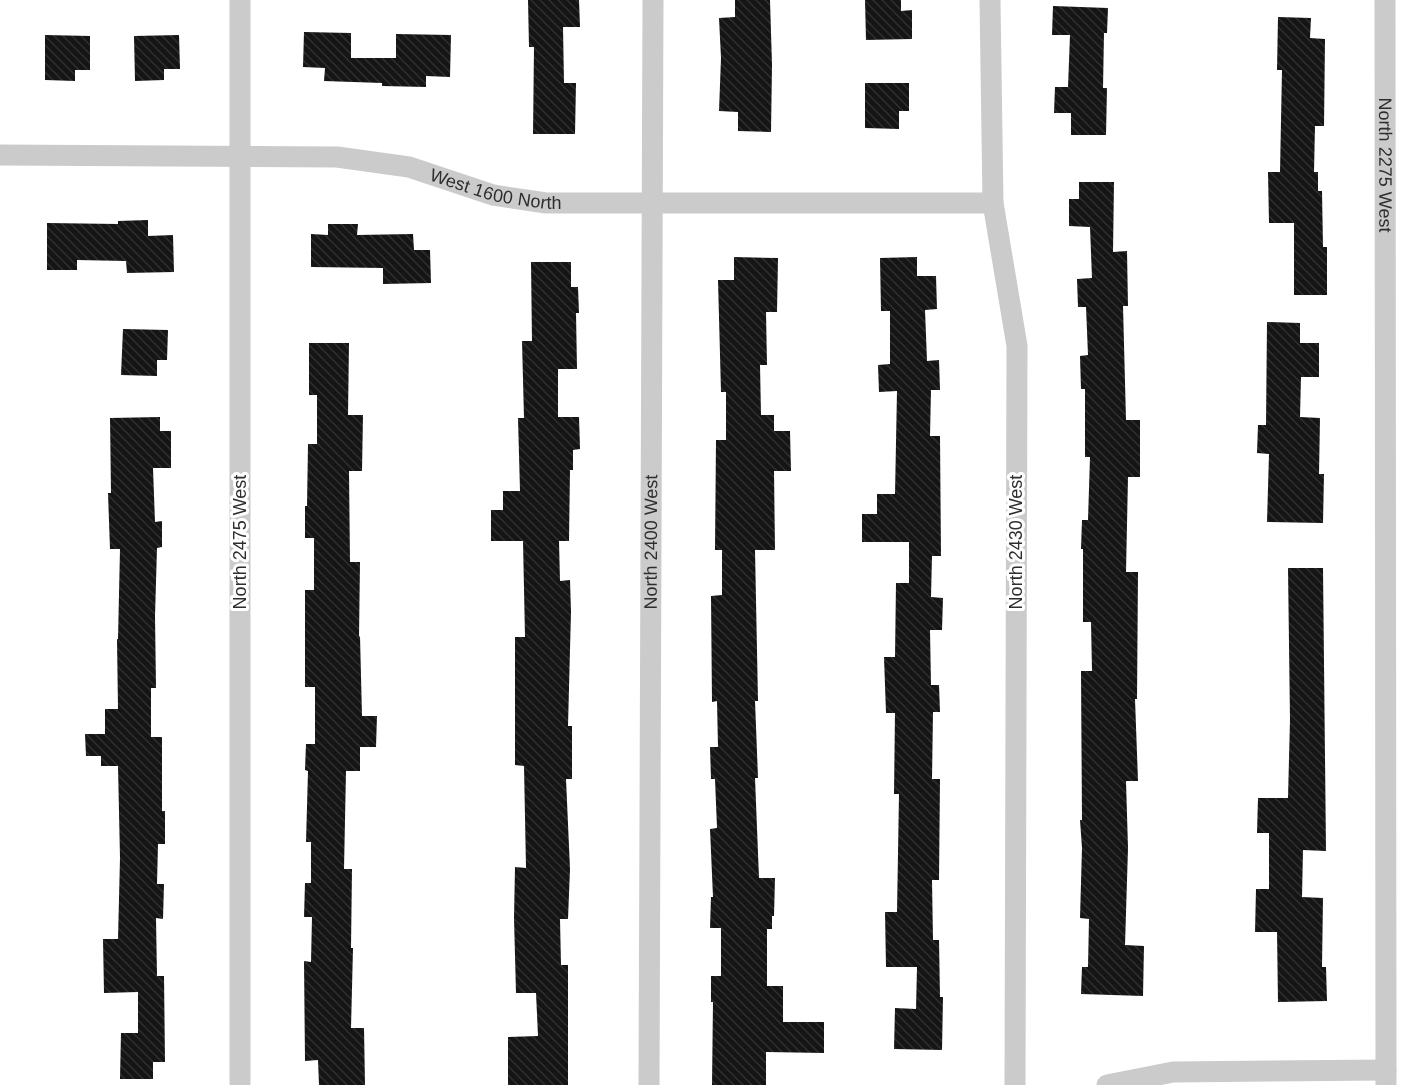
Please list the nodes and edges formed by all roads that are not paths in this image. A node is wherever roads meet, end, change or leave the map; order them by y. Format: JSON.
{"nodes":[{"id":1,"x":240,"y":0,"type":"edge"},
{"id":2,"x":653,"y":0,"type":"edge"},
{"id":3,"x":990,"y":0,"type":"edge"},
{"id":4,"x":1385,"y":0,"type":"edge"},
{"id":5,"x":0,"y":155,"type":"edge"},
{"id":6,"x":240,"y":157,"type":"junction"},
{"id":7,"x":651,"y":203,"type":"junction"},
{"id":8,"x":993,"y":203,"type":"junction"},
{"id":9,"x":1393,"y":596,"type":"edge"},
{"id":10,"x":1386,"y":1077,"type":"edge"},
{"id":11,"x":240,"y":1085,"type":"edge"},
{"id":12,"x":649,"y":1085,"type":"edge"},
{"id":13,"x":1015,"y":1085,"type":"edge"},
{"id":14,"x":1107,"y":1085,"type":"edge"}],
"edges":[{"from":1,"to":6,"type":"street","name":"North 2475 West"},
{"from":2,"to":7,"type":"street","name":"North 2400 West"},
{"from":3,"to":8,"type":"street","name":"North 2430 West"},
{"from":4,"to":9,"type":"street","name":"North 2275 West"},
{"from":5,"to":6,"type":"street","name":"West 1600 North"},
{"from":6,"to":7,"type":"street","name":"West 1600 North"},
{"from":6,"to":11,"type":"street","name":"North 2475 West"},
{"from":7,"to":8,"type":"street","name":"West 1600 North"},
{"from":7,"to":12,"type":"street","name":"North 2400 West"},
{"from":8,"to":13,"type":"street","name":"North 2430 West"},
{"from":9,"to":10,"type":"street","name":"North 2275 West"},
{"from":10,"to":14,"type":"street"}]}
